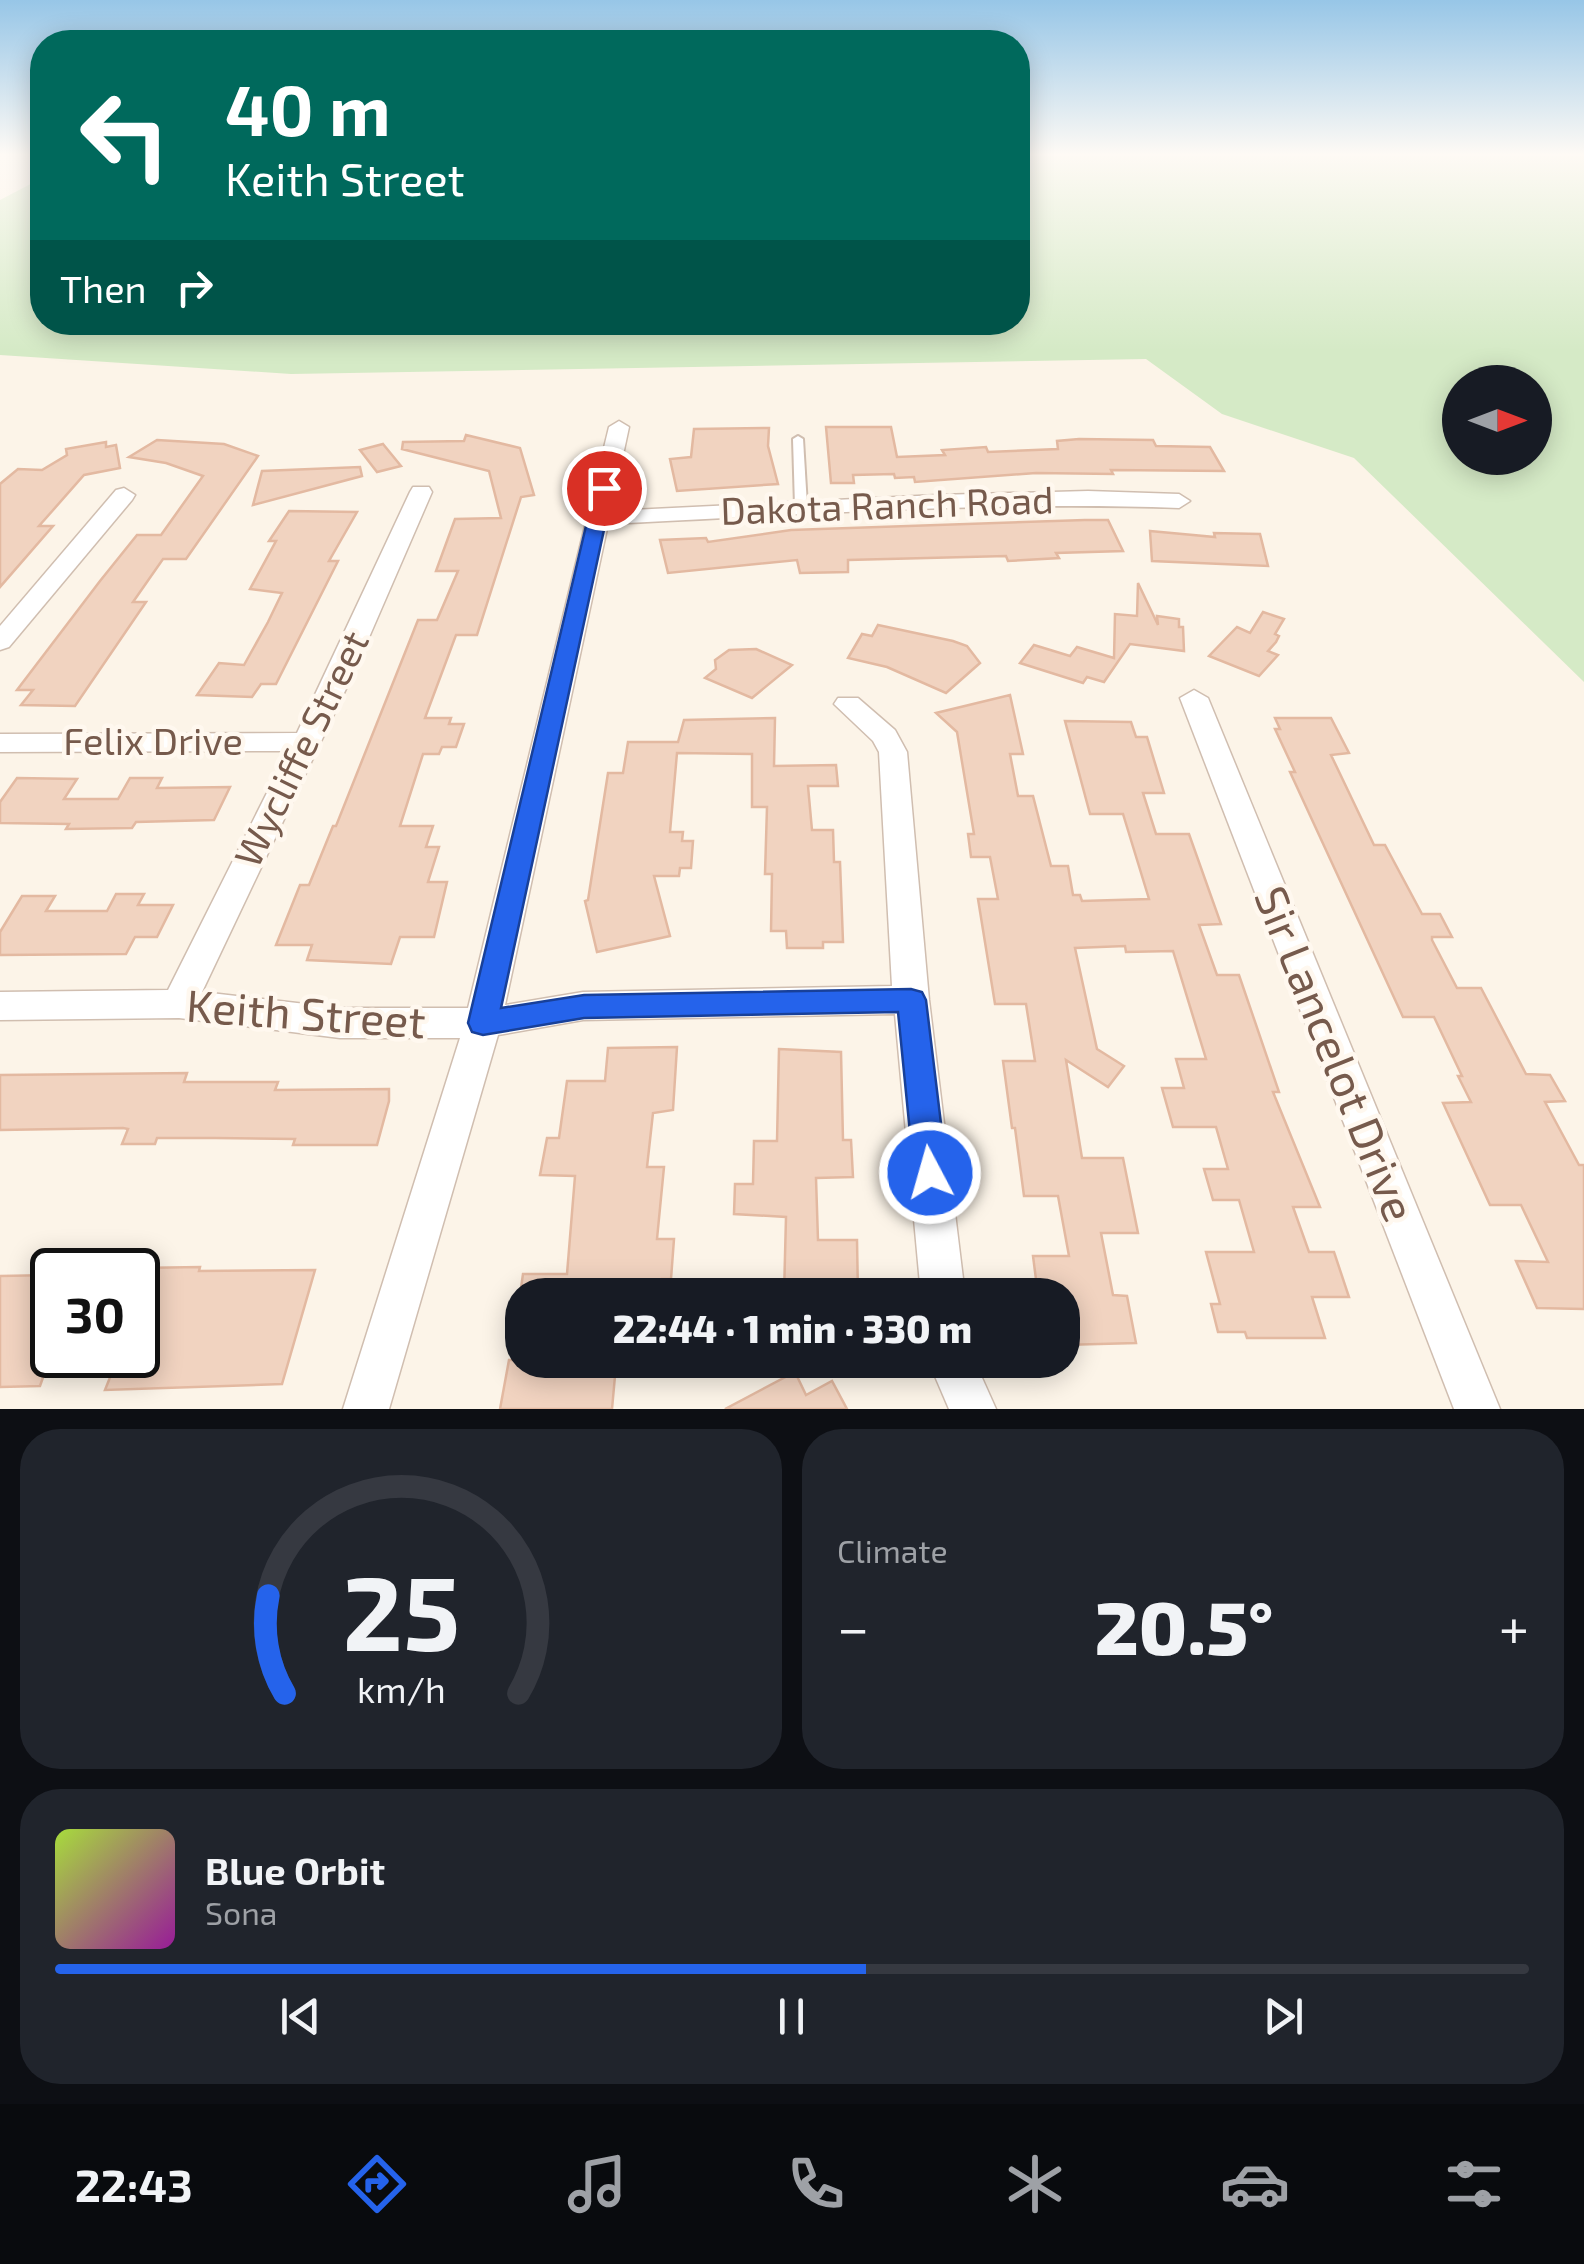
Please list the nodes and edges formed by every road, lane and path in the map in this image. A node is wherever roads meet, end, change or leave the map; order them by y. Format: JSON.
{"nodes":[{"id":1,"x":619,"y":427,"type":"dead end"},
{"id":2,"x":798,"y":439,"type":"dead end"},
{"id":3,"x":421,"y":492,"type":"dead end"},
{"id":4,"x":124,"y":494,"type":"dead end"},
{"id":5,"x":1179,"y":501,"type":"dead end"},
{"id":6,"x":801,"y":506,"type":"junction"},
{"id":7,"x":596,"y":518,"type":"junction"},
{"id":8,"x":0,"y":642,"type":"edge"},
{"id":9,"x":1194,"y":698,"type":"dead end"},
{"id":10,"x":848,"y":704,"type":"dead end"},
{"id":11,"x":306,"y":742,"type":"junction"},
{"id":12,"x":0,"y":743,"type":"edge"},
{"id":13,"x":911,"y":1000,"type":"junction"},
{"id":14,"x":179,"y":1004,"type":"junction"},
{"id":15,"x":0,"y":1006,"type":"edge"},
{"id":16,"x":483,"y":1023,"type":"junction"},
{"id":17,"x":942,"y":1278,"type":"edge"},
{"id":18,"x":958,"y":1378,"type":"edge"},
{"id":19,"x":366,"y":1409,"type":"edge"},
{"id":20,"x":973,"y":1409,"type":"edge"},
{"id":21,"x":1477,"y":1409,"type":"edge"}],
"edges":[{"from":1,"to":7,"type":"street"},
{"from":2,"to":6,"type":"lane"},
{"from":3,"to":11,"type":"street","name":"Wycliffe Street"},
{"from":4,"to":8,"type":"street"},
{"from":5,"to":6,"type":"street","name":"Dakota Ranch Road"},
{"from":6,"to":7,"type":"street","name":"Dakota Ranch Road"},
{"from":7,"to":16,"type":"street"},
{"from":9,"to":21,"type":"street","name":"Sir Lancelot Drive"},
{"from":10,"to":13,"type":"street"},
{"from":11,"to":12,"type":"street","name":"Felix Drive"},
{"from":11,"to":14,"type":"street","name":"Wycliffe Street"},
{"from":13,"to":16,"type":"street","name":"Keith Street"},
{"from":13,"to":17,"type":"street"},
{"from":14,"to":15,"type":"street","name":"Keith Street"},
{"from":14,"to":16,"type":"street","name":"Keith Street"},
{"from":16,"to":19,"type":"street"},
{"from":18,"to":20,"type":"street"}]}
